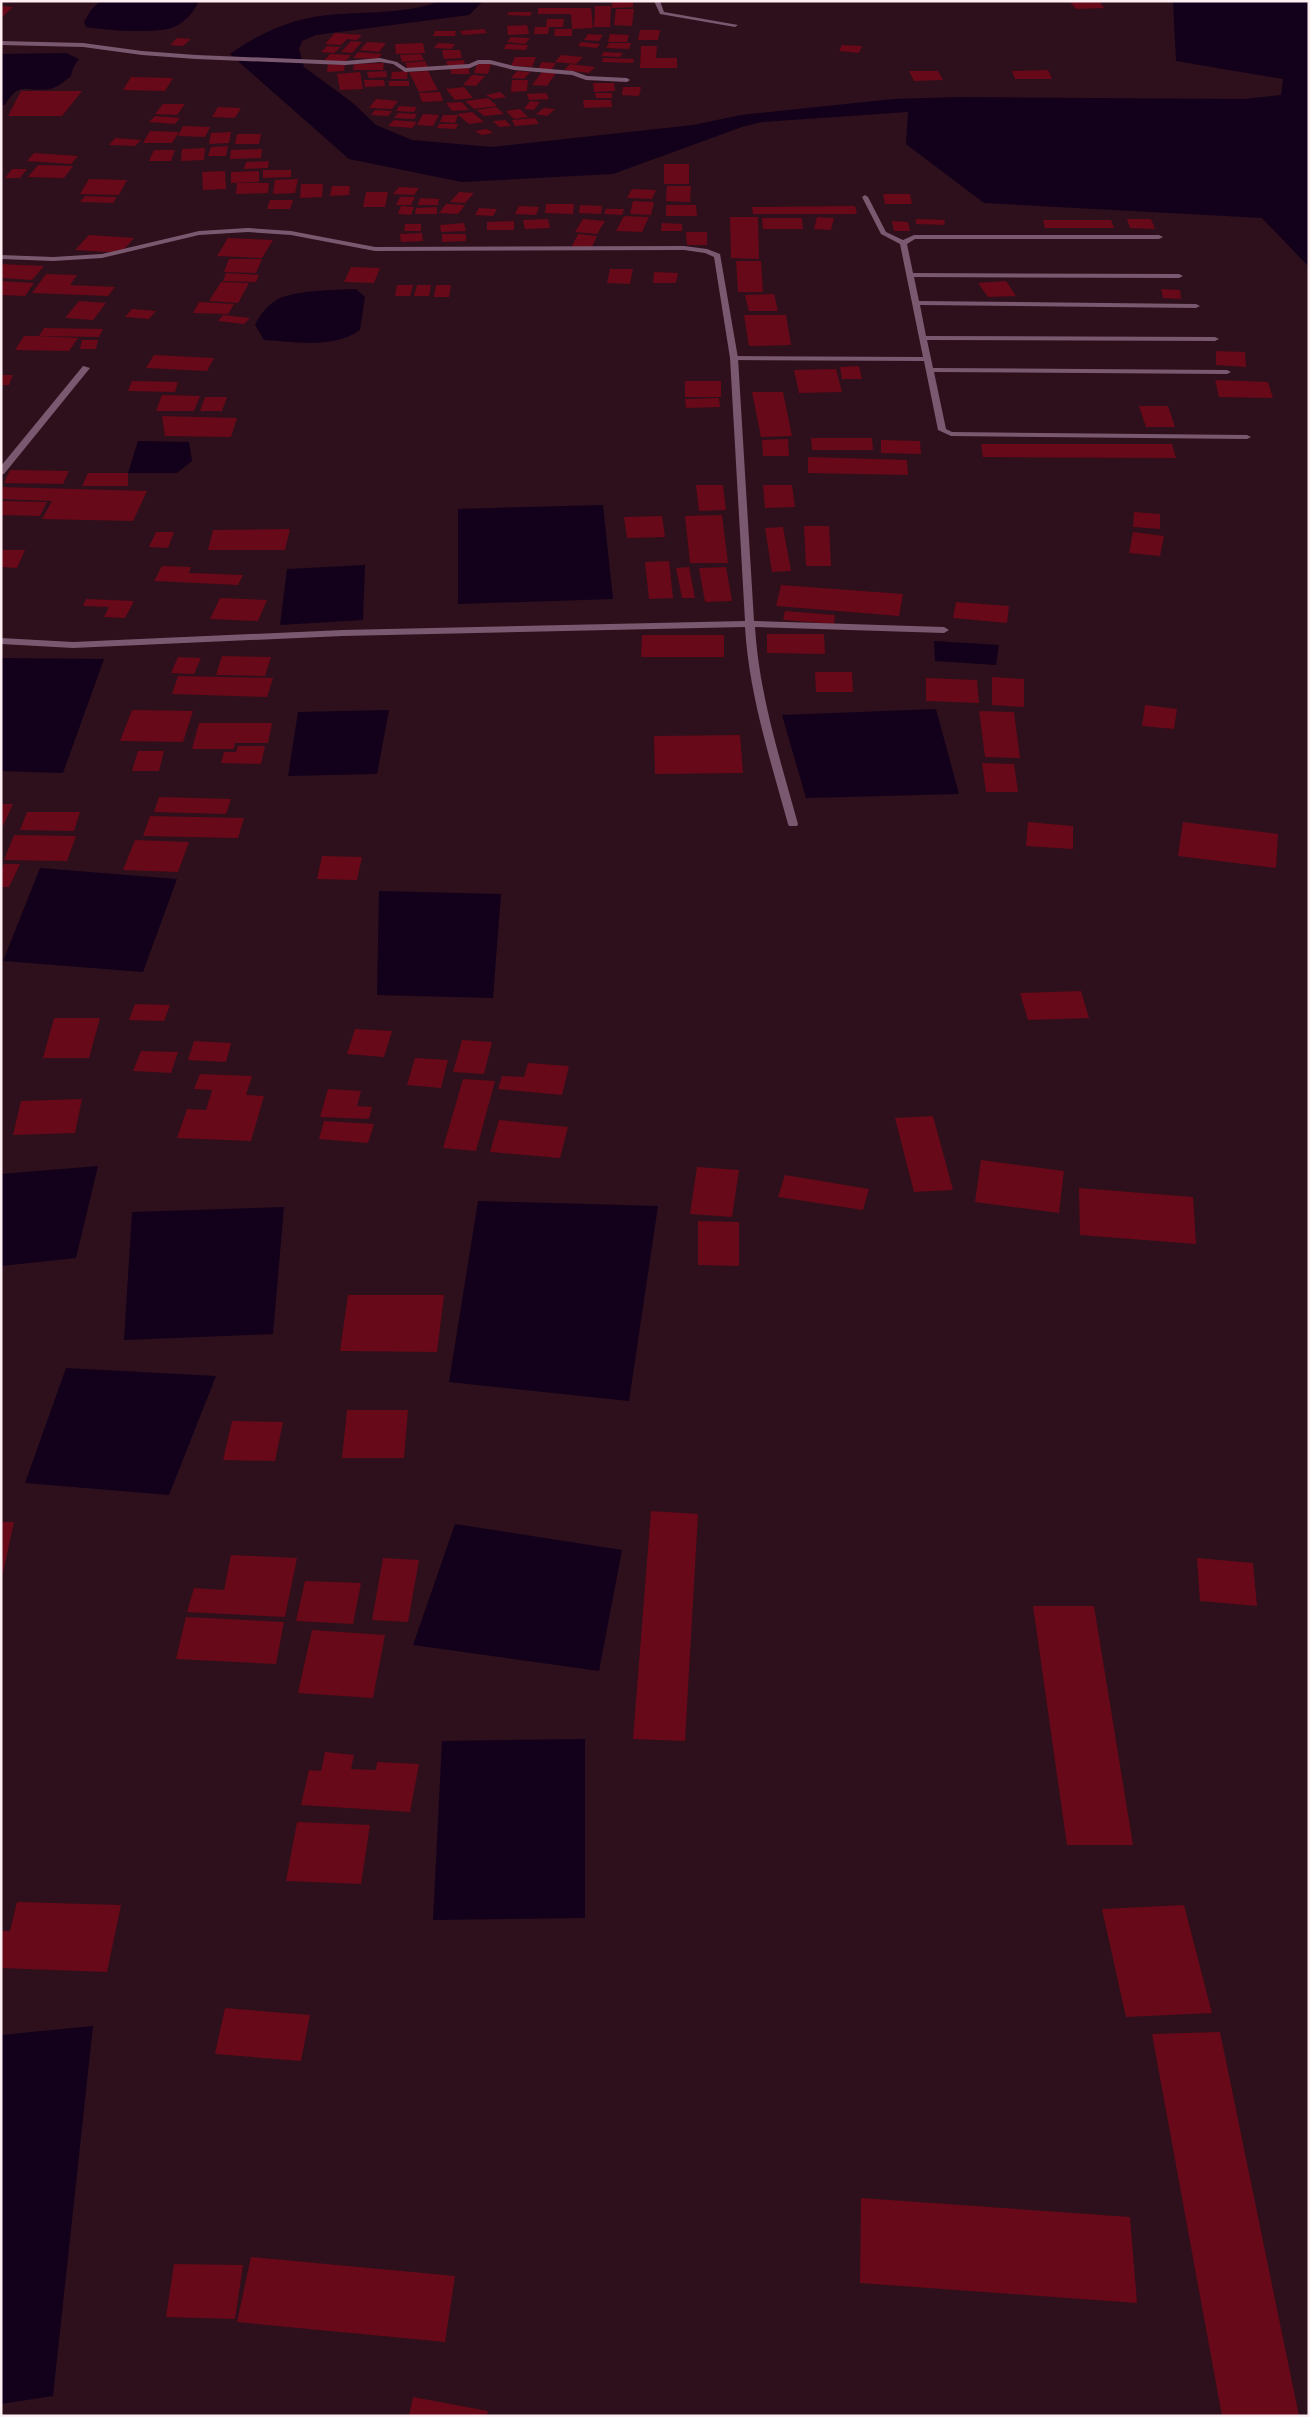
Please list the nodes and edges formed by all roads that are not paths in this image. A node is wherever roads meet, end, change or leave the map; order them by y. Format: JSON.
{"nodes":[{"id":1,"x":657,"y":1,"type":"edge"},
{"id":2,"x":735,"y":25,"type":"dead end"},
{"id":3,"x":1,"y":43,"type":"edge"},
{"id":4,"x":627,"y":80,"type":"dead end"},
{"id":5,"x":864,"y":197,"type":"dead end"},
{"id":6,"x":1159,"y":237,"type":"dead end"},
{"id":7,"x":903,"y":243,"type":"junction"},
{"id":8,"x":1,"y":257,"type":"edge"},
{"id":9,"x":910,"y":275,"type":"junction"},
{"id":10,"x":1179,"y":276,"type":"dead end"},
{"id":11,"x":917,"y":303,"type":"junction"},
{"id":12,"x":1196,"y":306,"type":"dead end"},
{"id":13,"x":923,"y":338,"type":"junction"},
{"id":14,"x":1214,"y":339,"type":"dead end"},
{"id":15,"x":734,"y":358,"type":"junction"},
{"id":16,"x":928,"y":359,"type":"junction"},
{"id":17,"x":86,"y":368,"type":"dead end"},
{"id":18,"x":930,"y":370,"type":"junction"},
{"id":19,"x":1227,"y":372,"type":"dead end"},
{"id":20,"x":1247,"y":437,"type":"dead end"},
{"id":21,"x":1,"y":472,"type":"edge"},
{"id":22,"x":750,"y":624,"type":"junction"},
{"id":23,"x":944,"y":630,"type":"dead end"},
{"id":24,"x":1,"y":641,"type":"edge"},
{"id":25,"x":793,"y":824,"type":"dead end"}],
"edges":[{"from":1,"to":2,"type":"street"},
{"from":3,"to":4,"type":"street"},
{"from":5,"to":7,"type":"street"},
{"from":6,"to":7,"type":"street"},
{"from":7,"to":9,"type":"street"},
{"from":8,"to":15,"type":"street"},
{"from":9,"to":10,"type":"street"},
{"from":9,"to":11,"type":"street"},
{"from":11,"to":12,"type":"street"},
{"from":11,"to":13,"type":"street"},
{"from":13,"to":14,"type":"street"},
{"from":13,"to":16,"type":"street"},
{"from":15,"to":16,"type":"street"},
{"from":15,"to":22,"type":"street"},
{"from":16,"to":18,"type":"street"},
{"from":17,"to":21,"type":"street"},
{"from":18,"to":19,"type":"street"},
{"from":18,"to":20,"type":"street"},
{"from":22,"to":23,"type":"street"},
{"from":22,"to":24,"type":"street"},
{"from":22,"to":25,"type":"street"}]}
